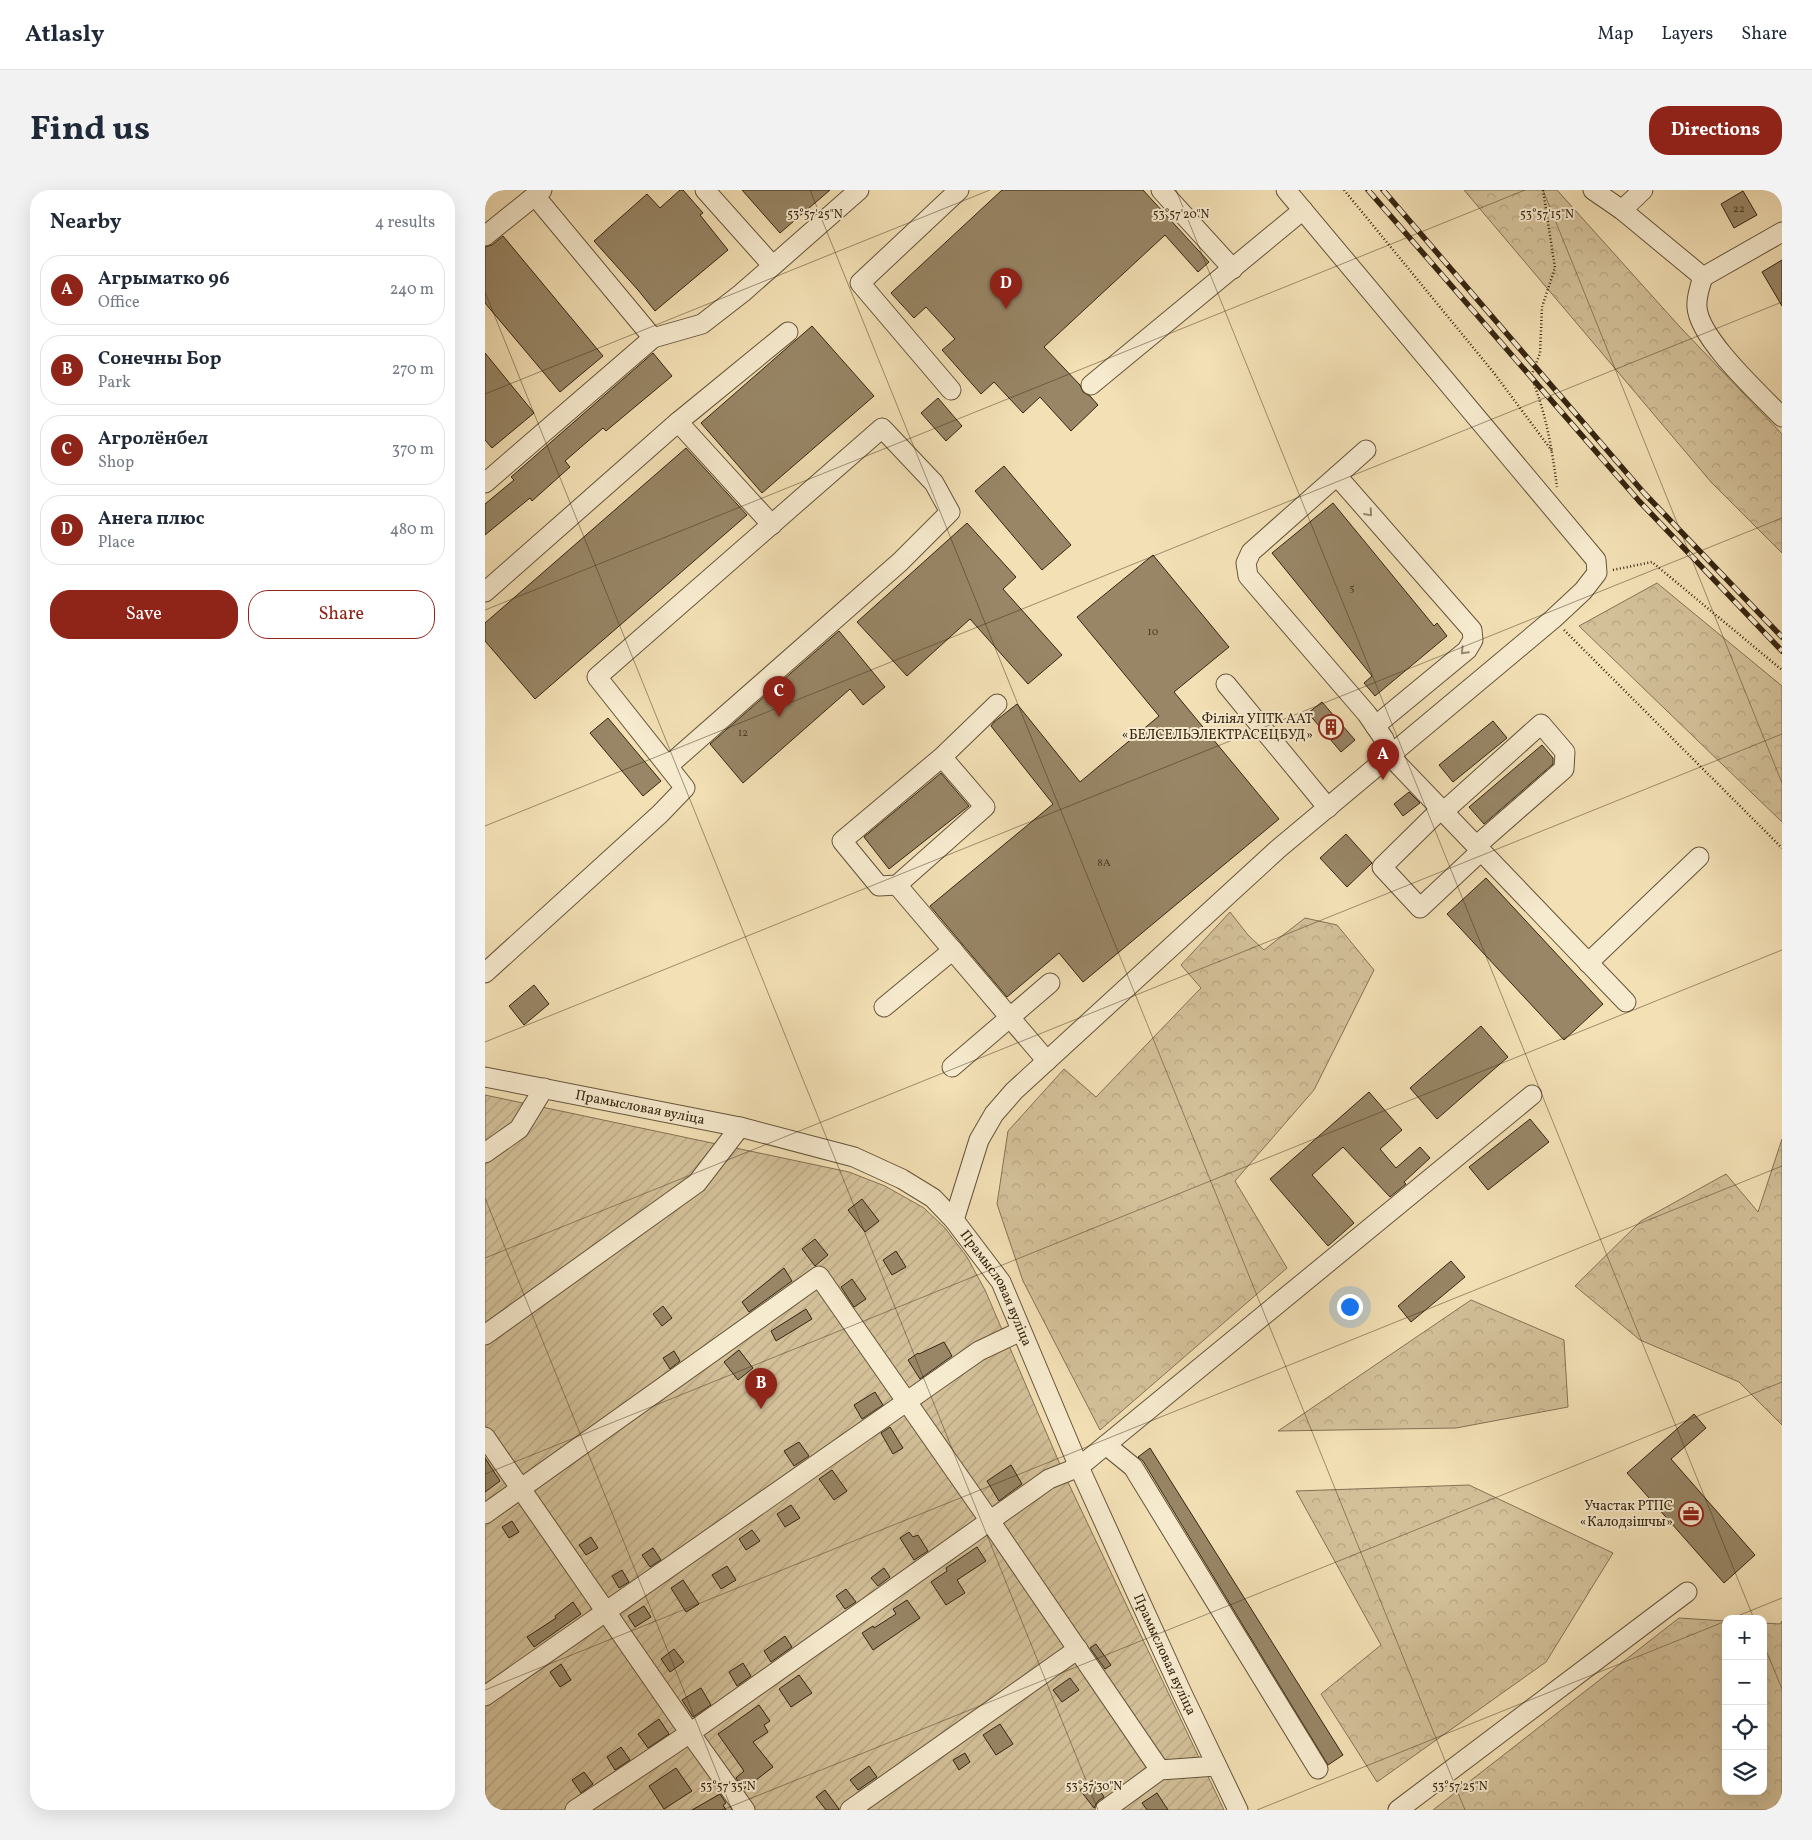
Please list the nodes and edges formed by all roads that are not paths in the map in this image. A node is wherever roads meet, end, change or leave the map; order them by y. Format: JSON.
{"nodes":[{"id":1,"x":705,"y":190,"type":"edge"},
{"id":2,"x":859,"y":190,"type":"edge"},
{"id":3,"x":959,"y":190,"type":"edge"},
{"id":4,"x":1161,"y":190,"type":"edge"},
{"id":5,"x":1286,"y":190,"type":"edge"},
{"id":6,"x":1593,"y":190,"type":"edge"},
{"id":7,"x":1643,"y":190,"type":"edge"},
{"id":8,"x":539,"y":193,"type":"edge"},
{"id":9,"x":1303,"y":210,"type":"junction"},
{"id":10,"x":1622,"y":210,"type":"junction"},
{"id":11,"x":1782,"y":232,"type":"edge"},
{"id":12,"x":485,"y":236,"type":"edge"},
{"id":13,"x":772,"y":265,"type":"junction"},
{"id":14,"x":1233,"y":269,"type":"junction"},
{"id":15,"x":1703,"y":276,"type":"junction"},
{"id":16,"x":788,"y":332,"type":"dead end"},
{"id":17,"x":653,"y":338,"type":"junction"},
{"id":18,"x":1091,"y":385,"type":"dead end"},
{"id":19,"x":951,"y":390,"type":"dead end"},
{"id":20,"x":1782,"y":417,"type":"edge"},
{"id":21,"x":678,"y":422,"type":"junction"},
{"id":22,"x":1366,"y":450,"type":"dead end"},
{"id":23,"x":1337,"y":476,"type":"junction"},
{"id":24,"x":485,"y":483,"type":"edge"},
{"id":25,"x":772,"y":524,"type":"junction"},
{"id":26,"x":485,"y":592,"type":"edge"},
{"id":27,"x":1225,"y":684,"type":"dead end"},
{"id":28,"x":997,"y":704,"type":"dead end"},
{"id":29,"x":1375,"y":726,"type":"junction"},
{"id":30,"x":1390,"y":756,"type":"junction"},
{"id":31,"x":941,"y":757,"type":"junction"},
{"id":32,"x":668,"y":766,"type":"junction"},
{"id":33,"x":1328,"y":808,"type":"junction"},
{"id":34,"x":1442,"y":810,"type":"junction"},
{"id":35,"x":1479,"y":848,"type":"junction"},
{"id":36,"x":1699,"y":857,"type":"dead end"},
{"id":37,"x":897,"y":885,"type":"junction"},
{"id":38,"x":953,"y":950,"type":"junction"},
{"id":39,"x":1588,"y":963,"type":"junction"},
{"id":40,"x":485,"y":972,"type":"edge"},
{"id":41,"x":1050,"y":983,"type":"dead end"},
{"id":42,"x":1626,"y":1002,"type":"dead end"},
{"id":43,"x":884,"y":1007,"type":"dead end"},
{"id":44,"x":1011,"y":1017,"type":"junction"},
{"id":45,"x":1047,"y":1061,"type":"junction"},
{"id":46,"x":952,"y":1067,"type":"dead end"},
{"id":47,"x":485,"y":1077,"type":"edge"},
{"id":48,"x":544,"y":1088,"type":"junction"},
{"id":49,"x":1532,"y":1095,"type":"dead end"},
{"id":50,"x":740,"y":1127,"type":"junction"},
{"id":51,"x":485,"y":1153,"type":"edge"},
{"id":52,"x":954,"y":1220,"type":"junction"},
{"id":53,"x":1021,"y":1331,"type":"junction"},
{"id":54,"x":485,"y":1335,"type":"edge"},
{"id":55,"x":907,"y":1402,"type":"junction"},
{"id":56,"x":485,"y":1437,"type":"edge"},
{"id":57,"x":1106,"y":1445,"type":"junction"},
{"id":58,"x":1079,"y":1467,"type":"junction"},
{"id":59,"x":522,"y":1488,"type":"junction"},
{"id":60,"x":485,"y":1514,"type":"edge"},
{"id":61,"x":990,"y":1521,"type":"junction"},
{"id":62,"x":1687,"y":1592,"type":"dead end"},
{"id":63,"x":607,"y":1612,"type":"junction"},
{"id":64,"x":1078,"y":1649,"type":"junction"},
{"id":65,"x":485,"y":1696,"type":"edge"},
{"id":66,"x":690,"y":1733,"type":"junction"},
{"id":67,"x":1217,"y":1766,"type":"junction"},
{"id":68,"x":1318,"y":1769,"type":"dead end"},
{"id":69,"x":1160,"y":1770,"type":"junction"},
{"id":70,"x":575,"y":1810,"type":"edge"},
{"id":71,"x":745,"y":1810,"type":"edge"},
{"id":72,"x":850,"y":1810,"type":"edge"},
{"id":73,"x":1105,"y":1810,"type":"edge"},
{"id":74,"x":1238,"y":1810,"type":"edge"},
{"id":75,"x":1398,"y":1810,"type":"edge"}],
"edges":[{"from":1,"to":13,"type":"street"},
{"from":2,"to":13,"type":"street"},
{"from":3,"to":19,"type":"street"},
{"from":4,"to":14,"type":"street"},
{"from":5,"to":9,"type":"street"},
{"from":6,"to":10,"type":"street"},
{"from":7,"to":10,"type":"street"},
{"from":8,"to":12,"type":"street"},
{"from":8,"to":17,"type":"street"},
{"from":9,"to":14,"type":"street"},
{"from":9,"to":30,"type":"street"},
{"from":10,"to":15,"type":"street"},
{"from":11,"to":15,"type":"street"},
{"from":13,"to":17,"type":"street"},
{"from":14,"to":18,"type":"street"},
{"from":15,"to":20,"type":"street"},
{"from":16,"to":21,"type":"street"},
{"from":17,"to":24,"type":"street"},
{"from":21,"to":25,"type":"street"},
{"from":21,"to":26,"type":"street"},
{"from":22,"to":23,"type":"street"},
{"from":23,"to":29,"type":"street"},
{"from":23,"to":29,"type":"street","one_way":true},
{"from":25,"to":32,"type":"street"},
{"from":25,"to":32,"type":"street"},
{"from":27,"to":33,"type":"street"},
{"from":28,"to":31,"type":"street"},
{"from":29,"to":30,"type":"street"},
{"from":30,"to":33,"type":"street"},
{"from":30,"to":34,"type":"street"},
{"from":31,"to":37,"type":"street"},
{"from":31,"to":37,"type":"street"},
{"from":32,"to":40,"type":"street"},
{"from":33,"to":45,"type":"street"},
{"from":34,"to":35,"type":"street"},
{"from":34,"to":35,"type":"street"},
{"from":34,"to":35,"type":"street"},
{"from":35,"to":39,"type":"street"},
{"from":36,"to":39,"type":"street"},
{"from":37,"to":38,"type":"street"},
{"from":38,"to":43,"type":"street"},
{"from":38,"to":44,"type":"street"},
{"from":39,"to":42,"type":"street"},
{"from":41,"to":44,"type":"street"},
{"from":44,"to":45,"type":"street"},
{"from":44,"to":46,"type":"street"},
{"from":45,"to":52,"type":"street"},
{"from":47,"to":48,"type":"street","name":"Прамысловая вуліца"},
{"from":48,"to":50,"type":"street","name":"Прамысловая вуліца"},
{"from":48,"to":51,"type":"street"},
{"from":49,"to":57,"type":"street"},
{"from":50,"to":52,"type":"street","name":"Прамысловая вуліца"},
{"from":50,"to":54,"type":"street"},
{"from":52,"to":53,"type":"street","name":"Прамысловая вуліца"},
{"from":53,"to":55,"type":"street"},
{"from":53,"to":58,"type":"street","name":"Прамысловая вуліца"},
{"from":55,"to":59,"type":"street"},
{"from":55,"to":61,"type":"street"},
{"from":55,"to":63,"type":"street"},
{"from":56,"to":59,"type":"street"},
{"from":57,"to":58,"type":"street"},
{"from":57,"to":68,"type":"street"},
{"from":58,"to":61,"type":"street"},
{"from":58,"to":67,"type":"street","name":"Прамысловая вуліца"},
{"from":59,"to":60,"type":"street"},
{"from":59,"to":63,"type":"street"},
{"from":61,"to":64,"type":"street"},
{"from":61,"to":66,"type":"street"},
{"from":62,"to":75,"type":"street"},
{"from":63,"to":65,"type":"street"},
{"from":63,"to":66,"type":"street"},
{"from":64,"to":69,"type":"street"},
{"from":64,"to":72,"type":"street"},
{"from":66,"to":70,"type":"street"},
{"from":66,"to":71,"type":"street"},
{"from":67,"to":69,"type":"street"},
{"from":67,"to":74,"type":"street","name":"Прамысловая вуліца"},
{"from":69,"to":73,"type":"street"}]}
